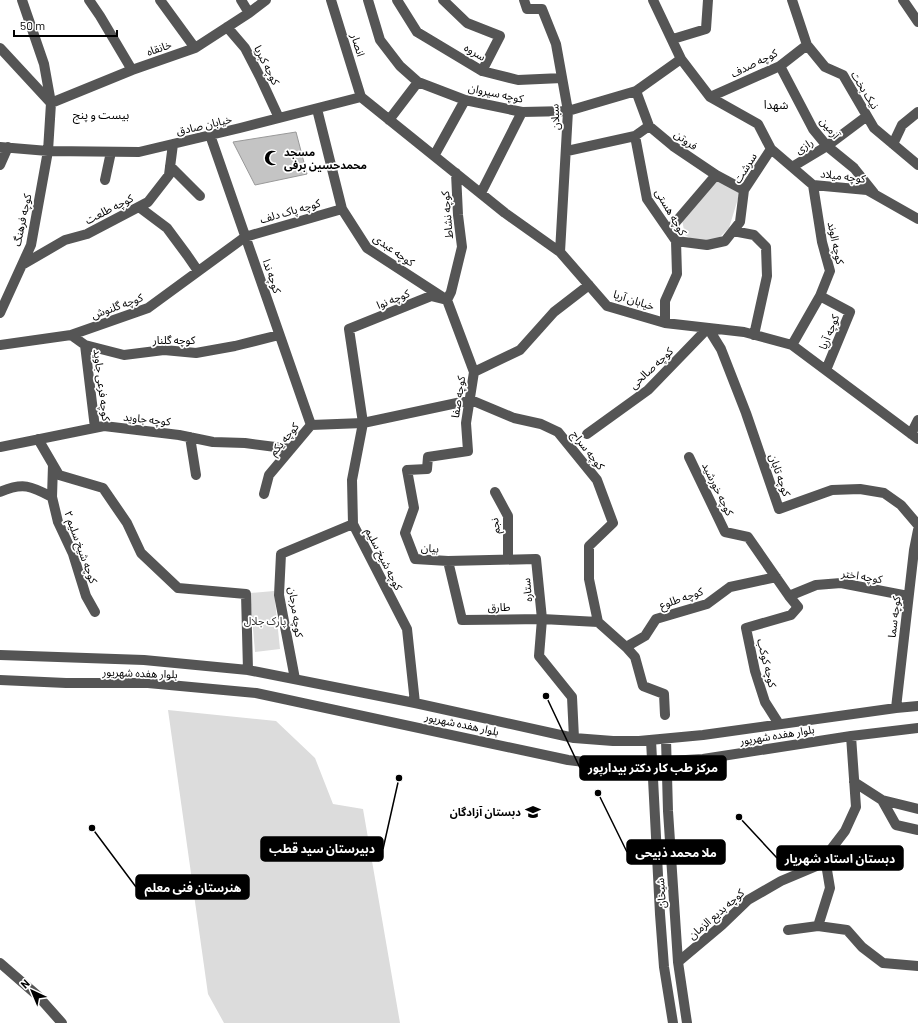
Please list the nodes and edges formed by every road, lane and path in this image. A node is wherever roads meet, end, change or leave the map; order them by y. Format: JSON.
{"nodes":[{"id":1,"x":22,"y":0,"type":"edge"},
{"id":2,"x":89,"y":0,"type":"edge"},
{"id":3,"x":160,"y":0,"type":"edge"},
{"id":4,"x":241,"y":0,"type":"edge"},
{"id":5,"x":266,"y":0,"type":"edge"},
{"id":6,"x":331,"y":0,"type":"edge"},
{"id":7,"x":368,"y":0,"type":"edge"},
{"id":8,"x":397,"y":0,"type":"edge"},
{"id":9,"x":443,"y":0,"type":"edge"},
{"id":10,"x":524,"y":0,"type":"edge"},
{"id":11,"x":653,"y":0,"type":"edge"},
{"id":12,"x":708,"y":0,"type":"edge"},
{"id":13,"x":792,"y":0,"type":"edge"},
{"id":14,"x":903,"y":0,"type":"edge"},
{"id":15,"x":249,"y":13,"type":"junction"},
{"id":16,"x":918,"y":22,"type":"edge"},
{"id":17,"x":227,"y":27,"type":"junction"},
{"id":18,"x":672,"y":39,"type":"junction"},
{"id":19,"x":807,"y":45,"type":"junction"},
{"id":20,"x":0,"y":48,"type":"edge"},
{"id":21,"x":195,"y":48,"type":"junction"},
{"id":22,"x":681,"y":59,"type":"junction"},
{"id":23,"x":780,"y":66,"type":"junction"},
{"id":24,"x":132,"y":70,"type":"junction"},
{"id":25,"x":482,"y":71,"type":"junction"},
{"id":26,"x":562,"y":78,"type":"junction"},
{"id":27,"x":418,"y":82,"type":"junction"},
{"id":28,"x":636,"y":91,"type":"junction"},
{"id":29,"x":361,"y":97,"type":"junction"},
{"id":30,"x":710,"y":97,"type":"junction"},
{"id":31,"x":465,"y":100,"type":"junction"},
{"id":32,"x":52,"y":103,"type":"junction"},
{"id":33,"x":316,"y":108,"type":"junction"},
{"id":34,"x":522,"y":112,"type":"junction"},
{"id":35,"x":568,"y":112,"type":"junction"},
{"id":36,"x":918,"y":112,"type":"edge"},
{"id":37,"x":867,"y":116,"type":"junction"},
{"id":38,"x":279,"y":118,"type":"junction"},
{"id":39,"x":389,"y":120,"type":"junction"},
{"id":40,"x":649,"y":126,"type":"junction"},
{"id":41,"x":210,"y":135,"type":"junction"},
{"id":42,"x":635,"y":136,"type":"junction"},
{"id":43,"x":173,"y":144,"type":"junction"},
{"id":44,"x":893,"y":144,"type":"junction"},
{"id":45,"x":827,"y":146,"type":"junction"},
{"id":46,"x":4,"y":147,"type":"edge"},
{"id":47,"x":771,"y":149,"type":"junction"},
{"id":48,"x":567,"y":151,"type":"junction"},
{"id":49,"x":48,"y":152,"type":"junction"},
{"id":50,"x":111,"y":152,"type":"junction"},
{"id":51,"x":434,"y":156,"type":"junction"},
{"id":52,"x":0,"y":165,"type":"edge"},
{"id":53,"x":918,"y":165,"type":"edge"},
{"id":54,"x":170,"y":166,"type":"junction"},
{"id":55,"x":792,"y":167,"type":"junction"},
{"id":56,"x":456,"y":173,"type":"junction"},
{"id":57,"x":716,"y":175,"type":"junction"},
{"id":58,"x":105,"y":180,"type":"dead end"},
{"id":59,"x":813,"y":185,"type":"junction"},
{"id":60,"x":744,"y":190,"type":"junction"},
{"id":61,"x":481,"y":193,"type":"junction"},
{"id":62,"x":876,"y":195,"type":"junction"},
{"id":63,"x":200,"y":196,"type":"dead end"},
{"id":64,"x":139,"y":207,"type":"junction"},
{"id":65,"x":342,"y":209,"type":"junction"},
{"id":66,"x":918,"y":219,"type":"edge"},
{"id":67,"x":669,"y":230,"type":"junction"},
{"id":68,"x":733,"y":231,"type":"junction"},
{"id":69,"x":245,"y":237,"type":"junction"},
{"id":70,"x":676,"y":241,"type":"junction"},
{"id":71,"x":560,"y":252,"type":"junction"},
{"id":72,"x":22,"y":266,"type":"junction"},
{"id":73,"x":198,"y":271,"type":"junction"},
{"id":74,"x":589,"y":285,"type":"junction"},
{"id":75,"x":820,"y":296,"type":"junction"},
{"id":76,"x":447,"y":300,"type":"junction"},
{"id":77,"x":0,"y":313,"type":"edge"},
{"id":78,"x":665,"y":323,"type":"junction"},
{"id":79,"x":708,"y":328,"type":"junction"},
{"id":80,"x":349,"y":329,"type":"joint"},
{"id":81,"x":71,"y":335,"type":"junction"},
{"id":82,"x":279,"y":335,"type":"junction"},
{"id":83,"x":754,"y":335,"type":"junction"},
{"id":84,"x":0,"y":345,"type":"edge"},
{"id":85,"x":85,"y":345,"type":"junction"},
{"id":86,"x":792,"y":345,"type":"junction"},
{"id":87,"x":826,"y":370,"type":"junction"},
{"id":88,"x":474,"y":372,"type":"junction"},
{"id":89,"x":471,"y":400,"type":"junction"},
{"id":90,"x":918,"y":420,"type":"edge"},
{"id":91,"x":363,"y":423,"type":"junction"},
{"id":92,"x":311,"y":426,"type":"junction"},
{"id":93,"x":95,"y":428,"type":"junction"},
{"id":94,"x":587,"y":434,"type":"dead end"},
{"id":95,"x":190,"y":437,"type":"junction"},
{"id":96,"x":915,"y":437,"type":"edge"},
{"id":97,"x":38,"y":439,"type":"junction"},
{"id":98,"x":0,"y":447,"type":"edge"},
{"id":99,"x":291,"y":449,"type":"junction"},
{"id":100,"x":689,"y":457,"type":"dead end"},
{"id":101,"x":53,"y":465,"type":"junction"},
{"id":102,"x":407,"y":470,"type":"joint"},
{"id":103,"x":196,"y":475,"type":"dead end"},
{"id":104,"x":0,"y":492,"type":"edge"},
{"id":105,"x":495,"y":492,"type":"dead end"},
{"id":106,"x":264,"y":494,"type":"dead end"},
{"id":107,"x":52,"y":497,"type":"junction"},
{"id":108,"x":353,"y":524,"type":"junction"},
{"id":109,"x":918,"y":525,"type":"edge"},
{"id":110,"x":918,"y":530,"type":"edge"},
{"id":111,"x":916,"y":549,"type":"edge"},
{"id":112,"x":536,"y":558,"type":"joint"},
{"id":113,"x":508,"y":559,"type":"junction"},
{"id":114,"x":448,"y":561,"type":"junction"},
{"id":115,"x":915,"y":567,"type":"edge"},
{"id":116,"x":776,"y":577,"type":"junction"},
{"id":117,"x":789,"y":596,"type":"junction"},
{"id":118,"x":908,"y":596,"type":"junction"},
{"id":119,"x":95,"y":612,"type":"dead end"},
{"id":120,"x":542,"y":618,"type":"junction"},
{"id":121,"x":598,"y":622,"type":"junction"},
{"id":122,"x":626,"y":647,"type":"junction"},
{"id":123,"x":0,"y":655,"type":"edge"},
{"id":124,"x":248,"y":670,"type":"junction"},
{"id":125,"x":295,"y":679,"type":"junction"},
{"id":126,"x":0,"y":680,"type":"edge"},
{"id":127,"x":415,"y":703,"type":"junction"},
{"id":128,"x":918,"y":706,"type":"edge"},
{"id":129,"x":896,"y":708,"type":"junction"},
{"id":130,"x":665,"y":715,"type":"dead end"},
{"id":131,"x":779,"y":724,"type":"junction"},
{"id":132,"x":918,"y":728,"type":"edge"},
{"id":133,"x":851,"y":736,"type":"junction"},
{"id":134,"x":574,"y":738,"type":"junction"},
{"id":135,"x":666,"y":739,"type":"junction"},
{"id":136,"x":651,"y":740,"type":"junction"},
{"id":137,"x":666,"y":761,"type":"junction"},
{"id":138,"x":652,"y":762,"type":"junction"},
{"id":139,"x":854,"y":782,"type":"junction"},
{"id":140,"x":882,"y":800,"type":"junction"},
{"id":141,"x":918,"y":809,"type":"edge"},
{"id":142,"x":918,"y":830,"type":"edge"},
{"id":143,"x":824,"y":858,"type":"junction"},
{"id":144,"x":818,"y":926,"type":"junction"},
{"id":145,"x":788,"y":930,"type":"dead end"},
{"id":146,"x":678,"y":962,"type":"junction"},
{"id":147,"x":0,"y":963,"type":"edge"},
{"id":148,"x":918,"y":966,"type":"edge"},
{"id":149,"x":62,"y":1023,"type":"edge"},
{"id":150,"x":672,"y":1023,"type":"edge"},
{"id":151,"x":687,"y":1023,"type":"edge"}],
"edges":[{"from":1,"to":32,"type":"street","name":"کوچه فرهنگ"},
{"from":2,"to":24,"type":"street"},
{"from":3,"to":21,"type":"street"},
{"from":4,"to":15,"type":"street"},
{"from":5,"to":15,"type":"street","name":"خانقاه"},
{"from":6,"to":29,"type":"street","name":"انصار"},
{"from":7,"to":27,"type":"street","name":"کوچه سیروان"},
{"from":8,"to":25,"type":"street","name":"سروه"},
{"from":9,"to":25,"type":"street"},
{"from":10,"to":26,"type":"street","name":"سبلان"},
{"from":11,"to":18,"type":"street"},
{"from":12,"to":18,"type":"street"},
{"from":13,"to":19,"type":"street","name":"نیک بخت"},
{"from":14,"to":16,"type":"street"},
{"from":15,"to":17,"type":"street","name":"خانقاه"},
{"from":17,"to":21,"type":"street","name":"خانقاه"},
{"from":17,"to":38,"type":"street","name":"کوچه کبریا"},
{"from":18,"to":22,"type":"street"},
{"from":19,"to":23,"type":"street","name":"کوچه صدف"},
{"from":19,"to":37,"type":"street","name":"نیک بخت"},
{"from":20,"to":32,"type":"street"},
{"from":21,"to":24,"type":"street","name":"خانقاه"},
{"from":22,"to":28,"type":"street","name":"کوچه سیروان"},
{"from":22,"to":30,"type":"street"},
{"from":23,"to":30,"type":"street","name":"کوچه صدف"},
{"from":23,"to":45,"type":"street","name":"آرمین"},
{"from":24,"to":32,"type":"street","name":"خانقاه"},
{"from":25,"to":26,"type":"street","name":"سروه"},
{"from":26,"to":35,"type":"street","name":"سبلان"},
{"from":27,"to":31,"type":"street","name":"کوچه سیروان"},
{"from":27,"to":39,"type":"street"},
{"from":28,"to":35,"type":"street","name":"کوچه سیروان"},
{"from":28,"to":40,"type":"street","name":"فروتن"},
{"from":29,"to":33,"type":"street","name":"خیابان صادق"},
{"from":29,"to":39,"type":"street","name":"خیابان آریا"},
{"from":30,"to":47,"type":"street"},
{"from":31,"to":34,"type":"street","name":"کوچه سیروان"},
{"from":31,"to":51,"type":"street"},
{"from":32,"to":49,"type":"street","name":"کوچه فرهنگ"},
{"from":33,"to":38,"type":"street","name":"خیابان صادق"},
{"from":33,"to":65,"type":"street","name":"کوچه عبدی"},
{"from":34,"to":35,"type":"street","name":"کوچه سیروان"},
{"from":34,"to":61,"type":"street"},
{"from":35,"to":48,"type":"street","name":"سبلان"},
{"from":36,"to":44,"type":"street"},
{"from":37,"to":44,"type":"street","name":"نیک بخت"},
{"from":37,"to":45,"type":"street","name":"رازی"},
{"from":38,"to":41,"type":"street","name":"خیابان صادق"},
{"from":39,"to":51,"type":"street","name":"خیابان آریا"},
{"from":40,"to":42,"type":"street"},
{"from":40,"to":57,"type":"street","name":"فروتن"},
{"from":41,"to":43,"type":"street","name":"خیابان صادق"},
{"from":41,"to":69,"type":"street","name":"کوچه ندا"},
{"from":42,"to":48,"type":"street"},
{"from":42,"to":67,"type":"street","name":"کوچه هستی"},
{"from":43,"to":50,"type":"street","name":"خیابان صادق"},
{"from":43,"to":54,"type":"street","name":"کوچه طلعت"},
{"from":44,"to":53,"type":"street","name":"نیک بخت"},
{"from":45,"to":55,"type":"street","name":"رازی"},
{"from":45,"to":62,"type":"street","name":"آرمین"},
{"from":46,"to":49,"type":"street","name":"خیابان صادق"},
{"from":46,"to":52,"type":"street"},
{"from":47,"to":55,"type":"street","name":"کوچه میلاد"},
{"from":47,"to":60,"type":"street","name":"سرشت"},
{"from":48,"to":71,"type":"street","name":"سبلان"},
{"from":49,"to":50,"type":"street","name":"خیابان صادق"},
{"from":49,"to":72,"type":"street","name":"کوچه فرهنگ"},
{"from":50,"to":58,"type":"street"},
{"from":51,"to":56,"type":"street","name":"خیابان آریا"},
{"from":54,"to":63,"type":"street"},
{"from":54,"to":64,"type":"street","name":"کوچه طلعت"},
{"from":55,"to":59,"type":"street","name":"کوچه میلاد"},
{"from":56,"to":61,"type":"street","name":"خیابان آریا"},
{"from":56,"to":76,"type":"street","name":"کوچه نشاط"},
{"from":57,"to":60,"type":"street","name":"فروتن"},
{"from":57,"to":67,"type":"street"},
{"from":59,"to":62,"type":"street","name":"کوچه میلاد"},
{"from":59,"to":75,"type":"street","name":"کوچه الوند"},
{"from":60,"to":68,"type":"street","name":"سرشت"},
{"from":61,"to":71,"type":"street","name":"خیابان آریا"},
{"from":62,"to":66,"type":"street","name":"کوچه میلاد"},
{"from":64,"to":72,"type":"street","name":"کوچه طلعت"},
{"from":64,"to":73,"type":"street"},
{"from":65,"to":69,"type":"street","name":"کوچه پاک دلف"},
{"from":65,"to":76,"type":"street","name":"کوچه عبدی"},
{"from":67,"to":70,"type":"street","name":"کوچه هستی"},
{"from":68,"to":70,"type":"street","name":"سرشت"},
{"from":68,"to":83,"type":"street"},
{"from":69,"to":73,"type":"street","name":"کوچه گلنوش"},
{"from":69,"to":82,"type":"street","name":"کوچه ندا"},
{"from":70,"to":78,"type":"street","name":"کوچه هستی"},
{"from":71,"to":74,"type":"street","name":"خیابان آریا"},
{"from":72,"to":77,"type":"street","name":"کوچه فرهنگ"},
{"from":73,"to":81,"type":"street","name":"کوچه گلنوش"},
{"from":74,"to":78,"type":"street","name":"خیابان آریا"},
{"from":74,"to":88,"type":"street","name":"کوچه صفا"},
{"from":75,"to":86,"type":"street","name":"کوچه الوند"},
{"from":75,"to":87,"type":"street","name":"کوچه آریا"},
{"from":76,"to":80,"type":"street","name":"کوچه نوا"},
{"from":76,"to":88,"type":"street"},
{"from":78,"to":79,"type":"street","name":"خیابان آریا"},
{"from":79,"to":83,"type":"street","name":"خیابان آریا"},
{"from":79,"to":94,"type":"street","name":"کوچه صالحی"},
{"from":79,"to":109,"type":"street","name":"کوچه تابان"},
{"from":80,"to":91,"type":"street","name":"کوچه شیخ سلیم"},
{"from":81,"to":84,"type":"street","name":"کوچه گلنوش"},
{"from":81,"to":85,"type":"street","name":"کوچه گلنار"},
{"from":82,"to":85,"type":"street","name":"کوچه گلنار"},
{"from":82,"to":92,"type":"street","name":"کوچه ندا"},
{"from":83,"to":86,"type":"street","name":"خیابان آریا"},
{"from":85,"to":93,"type":"street","name":"کوچه فرعی جاوید"},
{"from":86,"to":87,"type":"street","name":"خیابان آریا"},
{"from":87,"to":96,"type":"street","name":"خیابان آریا"},
{"from":88,"to":89,"type":"street","name":"کوچه صفا"},
{"from":89,"to":91,"type":"street"},
{"from":89,"to":102,"type":"street","name":"کوچه صفا"},
{"from":89,"to":121,"type":"street","name":"کوچه سراج"},
{"from":90,"to":96,"type":"street"},
{"from":91,"to":92,"type":"street","name":"کوچه یکم"},
{"from":91,"to":108,"type":"street","name":"کوچه شیخ سلیم"},
{"from":92,"to":99,"type":"street","name":"کوچه یکم"},
{"from":93,"to":95,"type":"street","name":"کوچه جاوید"},
{"from":93,"to":97,"type":"street","name":"کوچه جاوید"},
{"from":95,"to":99,"type":"street","name":"کوچه جاوید"},
{"from":95,"to":103,"type":"street"},
{"from":97,"to":98,"type":"street","name":"کوچه جاوید"},
{"from":97,"to":101,"type":"street"},
{"from":99,"to":106,"type":"street","name":"کوچه یکم"},
{"from":100,"to":116,"type":"street","name":"کوچه خورشید"},
{"from":101,"to":107,"type":"street","name":"کوچه شیخ سلیم ۲"},
{"from":101,"to":124,"type":"street"},
{"from":102,"to":114,"type":"street","name":"بیان"},
{"from":104,"to":107,"type":"street"},
{"from":105,"to":113,"type":"street","name":"نجم"},
{"from":107,"to":119,"type":"street","name":"کوچه شیخ سلیم ۲"},
{"from":108,"to":125,"type":"street","name":"کوچه مرجان"},
{"from":108,"to":127,"type":"street","name":"کوچه شیخ سلیم"},
{"from":110,"to":111,"type":"street","name":"کوچه سما"},
{"from":111,"to":115,"type":"street","name":"کوچه سما"},
{"from":112,"to":113,"type":"street","name":"بیان"},
{"from":112,"to":120,"type":"street","name":"ستاره"},
{"from":113,"to":114,"type":"street","name":"بیان"},
{"from":114,"to":120,"type":"street","name":"طارق"},
{"from":115,"to":118,"type":"street","name":"کوچه سما"},
{"from":116,"to":117,"type":"street","name":"کوچه خورشید"},
{"from":116,"to":122,"type":"street","name":"کوچه طلوع"},
{"from":117,"to":118,"type":"street","name":"کوچه اختر"},
{"from":117,"to":131,"type":"street","name":"کوچه کوکب"},
{"from":118,"to":129,"type":"street","name":"کوچه سما"},
{"from":120,"to":121,"type":"street","name":"طارق"},
{"from":120,"to":134,"type":"street","name":"ستاره"},
{"from":121,"to":122,"type":"street"},
{"from":122,"to":130,"type":"street"},
{"from":123,"to":124,"type":"street","name":"بلوار هفده شهریور"},
{"from":124,"to":125,"type":"street","name":"بلوار هفده شهریور"},
{"from":125,"to":127,"type":"street","name":"بلوار هفده شهریور"},
{"from":126,"to":138,"type":"street","name":"بلوار هفده شهریور"},
{"from":127,"to":134,"type":"street","name":"بلوار هفده شهریور"},
{"from":128,"to":129,"type":"street","name":"بلوار هفده شهریور"},
{"from":129,"to":131,"type":"street","name":"بلوار هفده شهریور"},
{"from":131,"to":135,"type":"street","name":"بلوار هفده شهریور"},
{"from":132,"to":133,"type":"street","name":"بلوار هفده شهریور"},
{"from":133,"to":137,"type":"street","name":"بلوار هفده شهریور"},
{"from":133,"to":139,"type":"street","name":"کوچه بدیع الزمان"},
{"from":134,"to":136,"type":"street","name":"بلوار هفده شهریور"},
{"from":135,"to":136,"type":"street","name":"بلوار هفده شهریور"},
{"from":135,"to":137,"type":"street","name":"شیخان"},
{"from":136,"to":138,"type":"street","name":"شیخان"},
{"from":137,"to":138,"type":"street","name":"بلوار هفده شهریور"},
{"from":137,"to":146,"type":"street","name":"شیخان"},
{"from":138,"to":150,"type":"street","name":"شیخان"},
{"from":139,"to":140,"type":"street"},
{"from":139,"to":143,"type":"street","name":"کوچه بدیع الزمان"},
{"from":140,"to":141,"type":"street"},
{"from":140,"to":142,"type":"street"},
{"from":143,"to":144,"type":"street"},
{"from":143,"to":146,"type":"street","name":"کوچه بدیع الزمان"},
{"from":144,"to":145,"type":"street"},
{"from":144,"to":148,"type":"street"},
{"from":146,"to":151,"type":"street","name":"شیخان"},
{"from":147,"to":149,"type":"street"}]}
